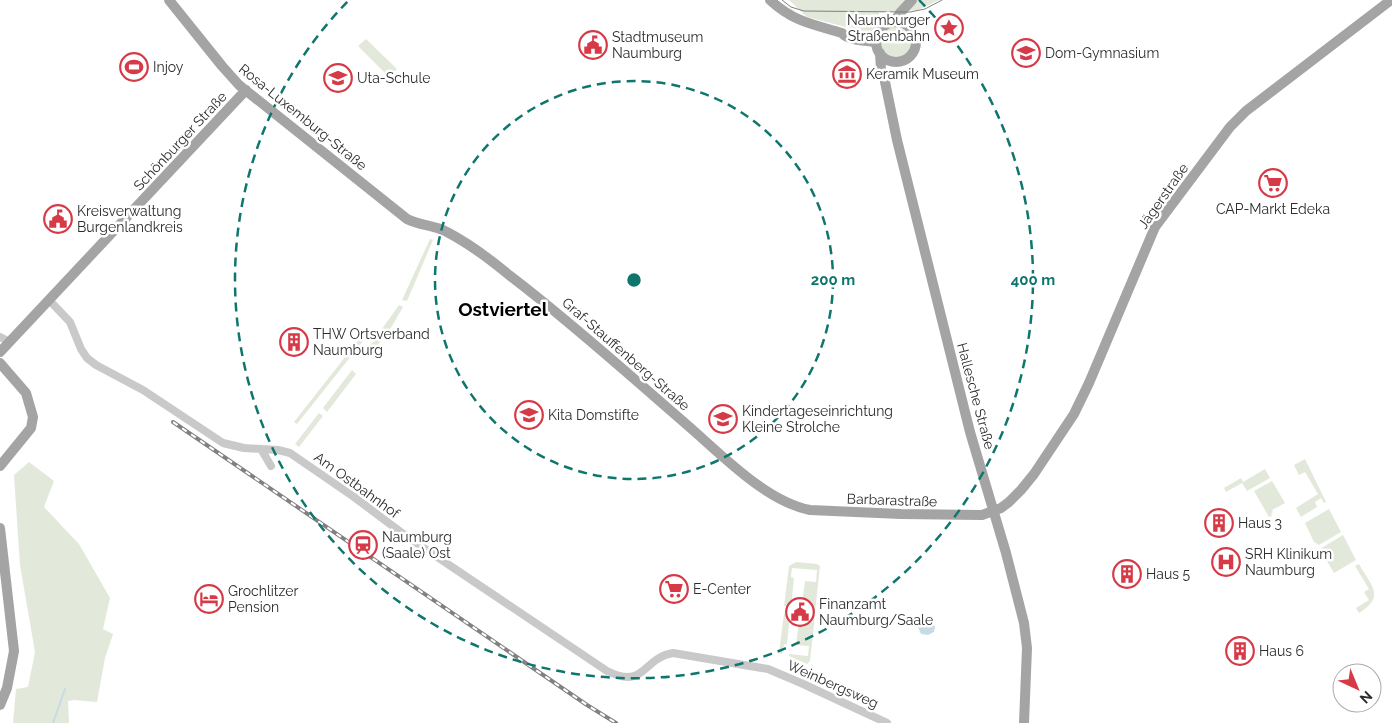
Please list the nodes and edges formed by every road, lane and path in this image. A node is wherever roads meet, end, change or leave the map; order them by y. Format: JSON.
{"nodes":[{"id":1,"x":169,"y":0,"type":"edge"},
{"id":2,"x":770,"y":0,"type":"edge"},
{"id":3,"x":1391,"y":0,"type":"edge"},
{"id":4,"x":910,"y":3,"type":"edge"},
{"id":5,"x":894,"y":22,"type":"junction"},
{"id":6,"x":907,"y":25,"type":"junction"},
{"id":7,"x":876,"y":42,"type":"junction"},
{"id":8,"x":880,"y":53,"type":"junction"},
{"id":9,"x":895,"y":61,"type":"junction"},
{"id":10,"x":884,"y":77,"type":"junction"},
{"id":11,"x":246,"y":90,"type":"junction"},
{"id":12,"x":440,"y":229,"type":"joint"},
{"id":13,"x":49,"y":300,"type":"junction"},
{"id":14,"x":5,"y":340,"type":"edge"},
{"id":15,"x":0,"y":352,"type":"edge"},
{"id":16,"x":0,"y":363,"type":"edge"},
{"id":17,"x":261,"y":449,"type":"junction"},
{"id":18,"x":0,"y":466,"type":"edge"},
{"id":19,"x":271,"y":466,"type":"dead end"},
{"id":20,"x":790,"y":504,"type":"joint"},
{"id":21,"x":994,"y":511,"type":"junction"},
{"id":22,"x":0,"y":528,"type":"edge"},
{"id":23,"x":768,"y":669,"type":"joint"},
{"id":24,"x":0,"y":705,"type":"edge"},
{"id":25,"x":887,"y":723,"type":"edge"},
{"id":26,"x":1024,"y":723,"type":"edge"}],
"edges":[{"from":1,"to":11,"type":"main road","name":"Rosa-Luxemburg-Straße"},
{"from":2,"to":7,"type":"main road"},
{"from":3,"to":21,"type":"main road","name":"Jägerstraße"},
{"from":4,"to":5,"type":"main road"},
{"from":4,"to":6,"type":"main road"},
{"from":5,"to":6,"type":"main road"},
{"from":5,"to":7,"type":"main road"},
{"from":6,"to":9,"type":"main road"},
{"from":7,"to":8,"type":"main road"},
{"from":8,"to":9,"type":"main road"},
{"from":8,"to":10,"type":"main road","name":"Hallesche Straße"},
{"from":9,"to":10,"type":"main road"},
{"from":10,"to":21,"type":"main road","name":"Hallesche Straße"},
{"from":11,"to":12,"type":"main road","name":"Rosa-Luxemburg-Straße"},
{"from":11,"to":13,"type":"main road","name":"Schönburger Straße"},
{"from":12,"to":20,"type":"main road","name":"Graf-Stauffenberg-Straße"},
{"from":13,"to":14,"type":"main road","name":"Schönburger Straße"},
{"from":13,"to":17,"type":"street"},
{"from":14,"to":15,"type":"main road","name":"Schönburger Straße"},
{"from":16,"to":18,"type":"main road"},
{"from":17,"to":19,"type":"street"},
{"from":17,"to":23,"type":"street","name":"Am Ostbahnhof"},
{"from":20,"to":21,"type":"main road","name":"Barbarastraße"},
{"from":21,"to":26,"type":"main road","name":"Hallesche Straße"},
{"from":22,"to":24,"type":"main road"},
{"from":23,"to":25,"type":"street","name":"Weinbergsweg"}]}
